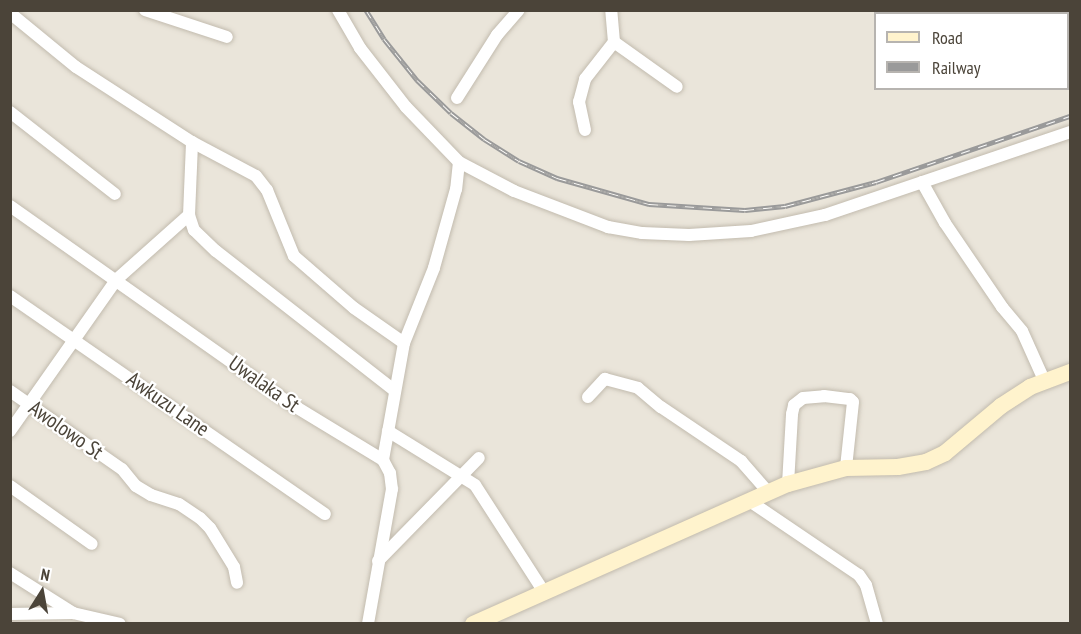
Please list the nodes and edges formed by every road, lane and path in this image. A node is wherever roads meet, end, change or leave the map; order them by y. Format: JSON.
{"nodes":[{"id":1,"x":145,"y":10,"type":"edge"},
{"id":2,"x":338,"y":10,"type":"edge"},
{"id":3,"x":519,"y":10,"type":"edge"},
{"id":4,"x":611,"y":10,"type":"edge"},
{"id":5,"x":10,"y":13,"type":"edge"},
{"id":6,"x":227,"y":36,"type":"dead end"},
{"id":7,"x":614,"y":42,"type":"junction"},
{"id":8,"x":677,"y":87,"type":"dead end"},
{"id":9,"x":457,"y":98,"type":"dead end"},
{"id":10,"x":10,"y":112,"type":"edge"},
{"id":11,"x":585,"y":130,"type":"dead end"},
{"id":12,"x":1071,"y":132,"type":"edge"},
{"id":13,"x":192,"y":141,"type":"junction"},
{"id":14,"x":459,"y":162,"type":"junction"},
{"id":15,"x":922,"y":182,"type":"junction"},
{"id":16,"x":115,"y":194,"type":"dead end"},
{"id":17,"x":10,"y":206,"type":"edge"},
{"id":18,"x":189,"y":215,"type":"junction"},
{"id":19,"x":116,"y":280,"type":"junction"},
{"id":20,"x":10,"y":296,"type":"edge"},
{"id":21,"x":75,"y":339,"type":"junction"},
{"id":22,"x":404,"y":343,"type":"junction"},
{"id":23,"x":1071,"y":372,"type":"edge"},
{"id":24,"x":1044,"y":380,"type":"junction"},
{"id":25,"x":10,"y":391,"type":"edge"},
{"id":26,"x":395,"y":391,"type":"junction"},
{"id":27,"x":588,"y":397,"type":"dead end"},
{"id":28,"x":29,"y":404,"type":"junction"},
{"id":29,"x":10,"y":431,"type":"edge"},
{"id":30,"x":388,"y":431,"type":"junction"},
{"id":31,"x":479,"y":458,"type":"dead end"},
{"id":32,"x":382,"y":460,"type":"junction"},
{"id":33,"x":846,"y":468,"type":"junction"},
{"id":34,"x":464,"y":476,"type":"junction"},
{"id":35,"x":788,"y":484,"type":"junction"},
{"id":36,"x":10,"y":486,"type":"edge"},
{"id":37,"x":770,"y":493,"type":"junction"},
{"id":38,"x":751,"y":502,"type":"junction"},
{"id":39,"x":325,"y":514,"type":"dead end"},
{"id":40,"x":92,"y":544,"type":"dead end"},
{"id":41,"x":378,"y":561,"type":"junction"},
{"id":42,"x":10,"y":573,"type":"edge"},
{"id":43,"x":237,"y":583,"type":"dead end"},
{"id":44,"x":544,"y":592,"type":"junction"},
{"id":45,"x":73,"y":613,"type":"junction"},
{"id":46,"x":11,"y":617,"type":"edge"},
{"id":47,"x":120,"y":624,"type":"edge"},
{"id":48,"x":368,"y":624,"type":"edge"},
{"id":49,"x":473,"y":624,"type":"edge"},
{"id":50,"x":877,"y":624,"type":"edge"}],
"edges":[{"from":1,"to":6,"type":"street"},
{"from":2,"to":14,"type":"street"},
{"from":3,"to":9,"type":"street"},
{"from":4,"to":7,"type":"street"},
{"from":5,"to":13,"type":"street"},
{"from":7,"to":8,"type":"street"},
{"from":7,"to":11,"type":"street"},
{"from":10,"to":16,"type":"street"},
{"from":12,"to":15,"type":"street"},
{"from":13,"to":18,"type":"street"},
{"from":13,"to":22,"type":"street"},
{"from":14,"to":15,"type":"street"},
{"from":14,"to":22,"type":"street"},
{"from":15,"to":24,"type":"street"},
{"from":17,"to":19,"type":"street","name":"Uwalaka St"},
{"from":18,"to":19,"type":"street"},
{"from":18,"to":26,"type":"street"},
{"from":19,"to":21,"type":"street"},
{"from":19,"to":32,"type":"street","name":"Uwalaka St"},
{"from":20,"to":21,"type":"street","name":"Awkuzu Lane"},
{"from":21,"to":28,"type":"street"},
{"from":21,"to":39,"type":"street","name":"Awkuzu Lane"},
{"from":22,"to":26,"type":"street"},
{"from":23,"to":24,"type":"street"},
{"from":24,"to":33,"type":"street"},
{"from":25,"to":28,"type":"street","name":"Awolowo St"},
{"from":26,"to":30,"type":"street"},
{"from":27,"to":37,"type":"street"},
{"from":28,"to":29,"type":"street"},
{"from":28,"to":43,"type":"street","name":"Awolowo St"},
{"from":30,"to":32,"type":"street"},
{"from":30,"to":34,"type":"street"},
{"from":31,"to":34,"type":"street"},
{"from":32,"to":41,"type":"street"},
{"from":33,"to":35,"type":"street"},
{"from":33,"to":35,"type":"street"},
{"from":34,"to":41,"type":"street"},
{"from":34,"to":44,"type":"street"},
{"from":35,"to":37,"type":"street"},
{"from":36,"to":40,"type":"street"},
{"from":37,"to":38,"type":"street"},
{"from":38,"to":44,"type":"street"},
{"from":38,"to":50,"type":"street"},
{"from":41,"to":48,"type":"street"},
{"from":42,"to":45,"type":"street"},
{"from":44,"to":49,"type":"street"},
{"from":45,"to":46,"type":"street"},
{"from":45,"to":47,"type":"street"}]}
